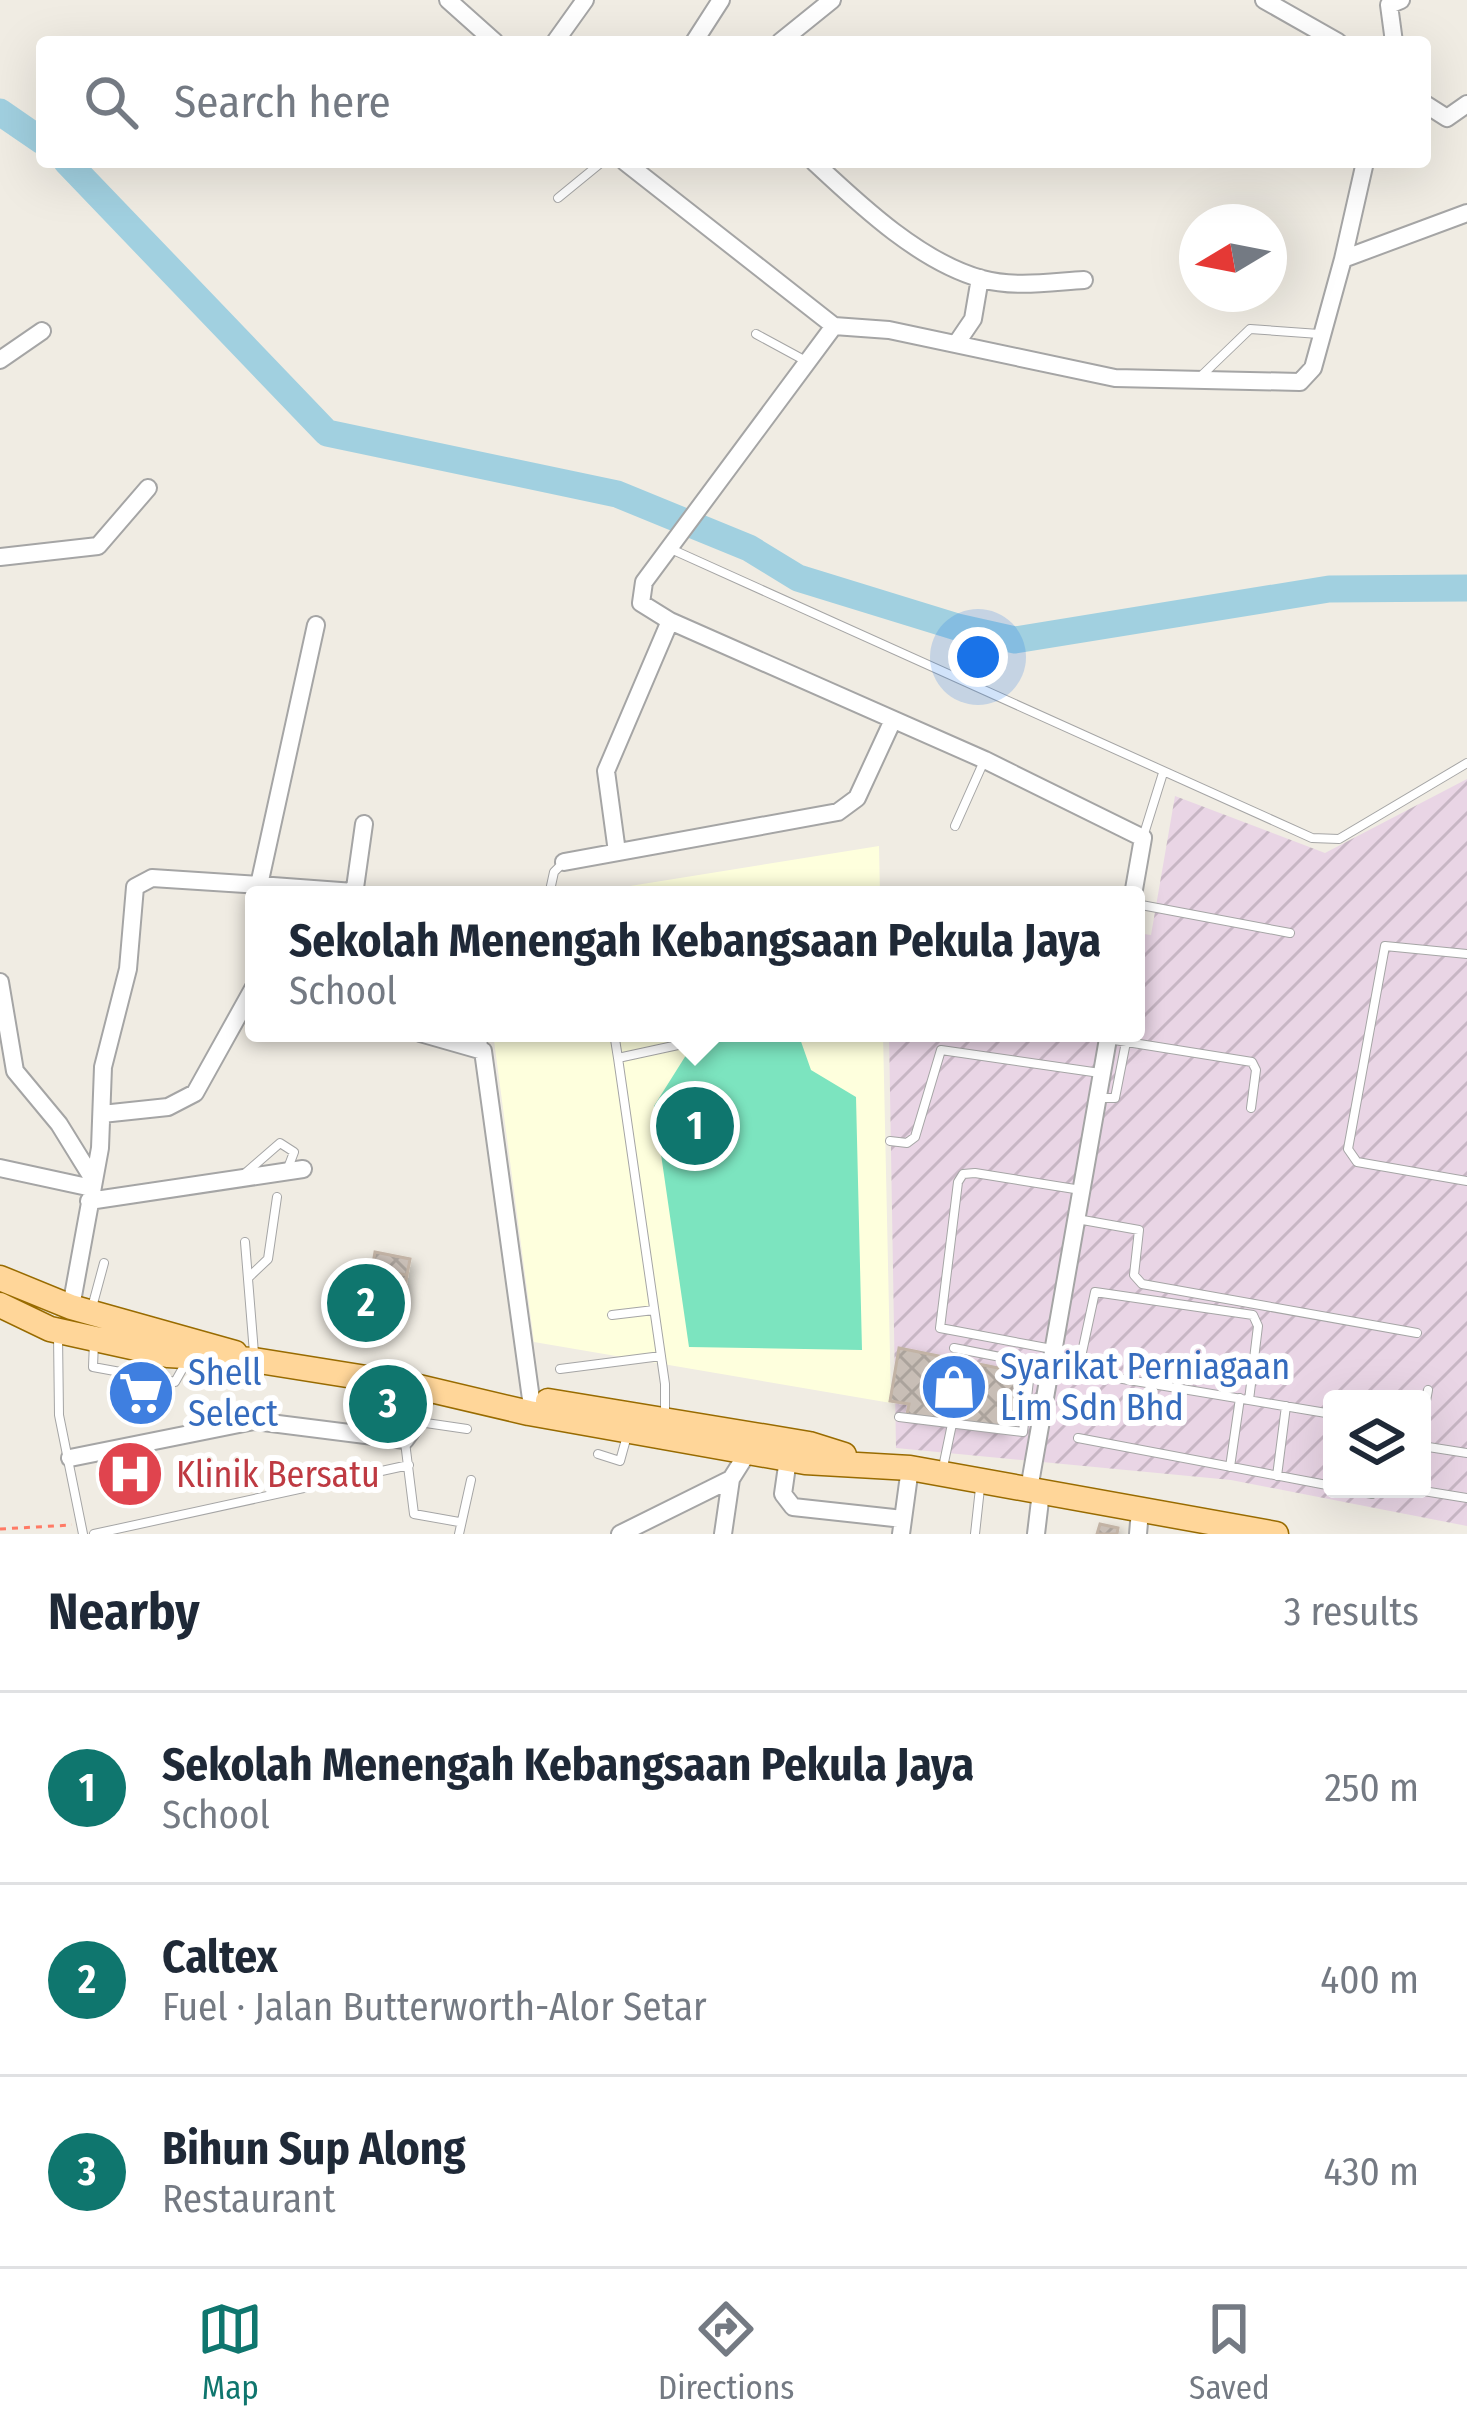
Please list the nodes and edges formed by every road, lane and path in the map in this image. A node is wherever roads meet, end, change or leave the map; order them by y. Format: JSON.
{"nodes":[{"id":1,"x":448,"y":0,"type":"edge"},
{"id":2,"x":585,"y":0,"type":"edge"},
{"id":3,"x":721,"y":0,"type":"edge"},
{"id":4,"x":832,"y":0,"type":"edge"},
{"id":5,"x":1264,"y":0,"type":"edge"},
{"id":6,"x":1400,"y":0,"type":"edge"},
{"id":7,"x":706,"y":23,"type":"junction"},
{"id":8,"x":488,"y":36,"type":"edge"},
{"id":9,"x":559,"y":36,"type":"edge"},
{"id":10,"x":698,"y":36,"type":"edge"},
{"id":11,"x":715,"y":36,"type":"edge"},
{"id":12,"x":787,"y":36,"type":"edge"},
{"id":13,"x":1327,"y":36,"type":"edge"},
{"id":14,"x":1393,"y":36,"type":"edge"},
{"id":15,"x":1467,"y":104,"type":"edge"},
{"id":16,"x":1431,"y":108,"type":"edge"},
{"id":17,"x":594,"y":168,"type":"edge"},
{"id":18,"x":633,"y":168,"type":"edge"},
{"id":19,"x":821,"y":168,"type":"edge"},
{"id":20,"x":1364,"y":168,"type":"edge"},
{"id":21,"x":558,"y":197,"type":"dead end"},
{"id":22,"x":1467,"y":213,"type":"edge"},
{"id":23,"x":1343,"y":259,"type":"junction"},
{"id":24,"x":980,"y":278,"type":"junction"},
{"id":25,"x":1084,"y":280,"type":"dead end"},
{"id":26,"x":834,"y":326,"type":"junction"},
{"id":27,"x":42,"y":332,"type":"dead end"},
{"id":28,"x":755,"y":334,"type":"dead end"},
{"id":29,"x":1321,"y":334,"type":"junction"},
{"id":30,"x":956,"y":344,"type":"junction"},
{"id":31,"x":0,"y":360,"type":"edge"},
{"id":32,"x":804,"y":360,"type":"junction"},
{"id":33,"x":1197,"y":380,"type":"junction"},
{"id":34,"x":148,"y":488,"type":"dead end"},
{"id":35,"x":675,"y":541,"type":"junction"},
{"id":36,"x":0,"y":557,"type":"edge"},
{"id":37,"x":670,"y":621,"type":"junction"},
{"id":38,"x":316,"y":625,"type":"dead end"},
{"id":39,"x":892,"y":720,"type":"junction"},
{"id":40,"x":985,"y":760,"type":"junction"},
{"id":41,"x":1467,"y":763,"type":"edge"},
{"id":42,"x":1162,"y":773,"type":"junction"},
{"id":43,"x":364,"y":824,"type":"dead end"},
{"id":44,"x":955,"y":826,"type":"dead end"},
{"id":45,"x":1142,"y":838,"type":"junction"},
{"id":46,"x":617,"y":852,"type":"junction"},
{"id":47,"x":565,"y":862,"type":"joint"},
{"id":48,"x":259,"y":885,"type":"junction"},
{"id":49,"x":271,"y":886,"type":"edge"},
{"id":50,"x":355,"y":886,"type":"edge"},
{"id":51,"x":552,"y":886,"type":"edge"},
{"id":52,"x":1134,"y":886,"type":"edge"},
{"id":53,"x":1145,"y":906,"type":"edge"},
{"id":54,"x":1290,"y":933,"type":"dead end"},
{"id":55,"x":1467,"y":954,"type":"edge"},
{"id":56,"x":0,"y":982,"type":"edge"},
{"id":57,"x":245,"y":1016,"type":"edge"},
{"id":58,"x":482,"y":1042,"type":"edge"},
{"id":59,"x":615,"y":1042,"type":"edge"},
{"id":60,"x":678,"y":1042,"type":"edge"},
{"id":61,"x":1113,"y":1042,"type":"edge"},
{"id":62,"x":1114,"y":1042,"type":"edge"},
{"id":63,"x":1137,"y":1042,"type":"edge"},
{"id":64,"x":618,"y":1058,"type":"junction"},
{"id":65,"x":1102,"y":1073,"type":"junction"},
{"id":66,"x":1097,"y":1098,"type":"junction"},
{"id":67,"x":1251,"y":1108,"type":"dead end"},
{"id":68,"x":102,"y":1114,"type":"junction"},
{"id":69,"x":890,"y":1141,"type":"dead end"},
{"id":70,"x":0,"y":1168,"type":"edge"},
{"id":71,"x":294,"y":1170,"type":"joint"},
{"id":72,"x":242,"y":1177,"type":"junction"},
{"id":73,"x":1467,"y":1181,"type":"edge"},
{"id":74,"x":91,"y":1189,"type":"junction"},
{"id":75,"x":1082,"y":1190,"type":"junction"},
{"id":76,"x":277,"y":1198,"type":"dead end"},
{"id":77,"x":1076,"y":1219,"type":"junction"},
{"id":78,"x":245,"y":1242,"type":"dead end"},
{"id":79,"x":104,"y":1263,"type":"dead end"},
{"id":80,"x":249,"y":1277,"type":"junction"},
{"id":81,"x":0,"y":1278,"type":"edge"},
{"id":82,"x":0,"y":1305,"type":"edge"},
{"id":83,"x":654,"y":1310,"type":"junction"},
{"id":84,"x":612,"y":1315,"type":"dead end"},
{"id":85,"x":85,"y":1319,"type":"junction"},
{"id":86,"x":0,"y":1321,"type":"edge"},
{"id":87,"x":54,"y":1330,"type":"junction"},
{"id":88,"x":1417,"y":1333,"type":"dead end"},
{"id":89,"x":953,"y":1348,"type":"dead end"},
{"id":90,"x":661,"y":1356,"type":"junction"},
{"id":91,"x":1052,"y":1358,"type":"junction"},
{"id":92,"x":254,"y":1360,"type":"junction"},
{"id":93,"x":560,"y":1370,"type":"dead end"},
{"id":94,"x":1078,"y":1371,"type":"junction"},
{"id":95,"x":428,"y":1388,"type":"junction"},
{"id":96,"x":474,"y":1396,"type":"junction"},
{"id":97,"x":531,"y":1399,"type":"junction"},
{"id":98,"x":1245,"y":1399,"type":"junction"},
{"id":99,"x":1286,"y":1406,"type":"junction"},
{"id":100,"x":1323,"y":1412,"type":"edge"},
{"id":101,"x":899,"y":1417,"type":"dead end"},
{"id":102,"x":418,"y":1422,"type":"junction"},
{"id":103,"x":952,"y":1424,"type":"junction"},
{"id":104,"x":664,"y":1427,"type":"junction"},
{"id":105,"x":467,"y":1429,"type":"dead end"},
{"id":106,"x":629,"y":1431,"type":"junction"},
{"id":107,"x":1078,"y":1438,"type":"dead end"},
{"id":108,"x":405,"y":1440,"type":"junction"},
{"id":109,"x":1431,"y":1447,"type":"edge"},
{"id":110,"x":748,"y":1452,"type":"junction"},
{"id":111,"x":1467,"y":1453,"type":"edge"},
{"id":112,"x":598,"y":1454,"type":"dead end"},
{"id":113,"x":70,"y":1457,"type":"junction"},
{"id":114,"x":788,"y":1459,"type":"junction"},
{"id":115,"x":869,"y":1463,"type":"junction"},
{"id":116,"x":409,"y":1465,"type":"junction"},
{"id":117,"x":1230,"y":1467,"type":"junction"},
{"id":118,"x":910,"y":1468,"type":"junction"},
{"id":119,"x":942,"y":1473,"type":"junction"},
{"id":120,"x":1277,"y":1476,"type":"junction"},
{"id":121,"x":731,"y":1479,"type":"junction"},
{"id":122,"x":471,"y":1480,"type":"dead end"},
{"id":123,"x":981,"y":1480,"type":"junction"},
{"id":124,"x":1323,"y":1484,"type":"edge"},
{"id":125,"x":1035,"y":1490,"type":"junction"},
{"id":126,"x":1431,"y":1492,"type":"edge"},
{"id":127,"x":1467,"y":1498,"type":"edge"},
{"id":128,"x":459,"y":1522,"type":"junction"},
{"id":129,"x":1139,"y":1523,"type":"edge"},
{"id":130,"x":902,"y":1526,"type":"edge"},
{"id":131,"x":1184,"y":1526,"type":"edge"},
{"id":132,"x":644,"y":1528,"type":"edge"},
{"id":133,"x":0,"y":1529,"type":"edge"},
{"id":134,"x":81,"y":1529,"type":"edge"},
{"id":135,"x":1261,"y":1533,"type":"edge"},
{"id":136,"x":94,"y":1534,"type":"edge"},
{"id":137,"x":459,"y":1534,"type":"edge"},
{"id":138,"x":620,"y":1534,"type":"edge"},
{"id":139,"x":723,"y":1534,"type":"edge"},
{"id":140,"x":975,"y":1534,"type":"edge"},
{"id":141,"x":1036,"y":1534,"type":"edge"}],
"edges":[{"from":1,"to":8,"type":"street"},
{"from":2,"to":9,"type":"street"},
{"from":3,"to":7,"type":"street"},
{"from":4,"to":12,"type":"street"},
{"from":5,"to":13,"type":"street"},
{"from":6,"to":14,"type":"street"},
{"from":7,"to":10,"type":"street"},
{"from":7,"to":11,"type":"street"},
{"from":15,"to":16,"type":"street"},
{"from":17,"to":21,"type":"lane"},
{"from":18,"to":26,"type":"street"},
{"from":19,"to":24,"type":"street"},
{"from":20,"to":23,"type":"street"},
{"from":22,"to":23,"type":"street"},
{"from":23,"to":29,"type":"street"},
{"from":24,"to":25,"type":"street"},
{"from":24,"to":30,"type":"street"},
{"from":26,"to":30,"type":"street"},
{"from":26,"to":32,"type":"street"},
{"from":27,"to":31,"type":"street"},
{"from":28,"to":32,"type":"lane"},
{"from":29,"to":33,"type":"lane"},
{"from":29,"to":33,"type":"street"},
{"from":30,"to":33,"type":"street"},
{"from":32,"to":35,"type":"street"},
{"from":34,"to":36,"type":"street"},
{"from":35,"to":37,"type":"street"},
{"from":35,"to":42,"type":"lane"},
{"from":37,"to":39,"type":"street"},
{"from":37,"to":46,"type":"street"},
{"from":38,"to":48,"type":"street"},
{"from":39,"to":40,"type":"street"},
{"from":39,"to":46,"type":"street"},
{"from":40,"to":44,"type":"lane"},
{"from":40,"to":45,"type":"street"},
{"from":41,"to":42,"type":"lane"},
{"from":42,"to":45,"type":"lane"},
{"from":43,"to":50,"type":"street"},
{"from":45,"to":52,"type":"street"},
{"from":46,"to":47,"type":"street"},
{"from":47,"to":51,"type":"lane"},
{"from":48,"to":49,"type":"street"},
{"from":48,"to":68,"type":"street"},
{"from":53,"to":54,"type":"lane"},
{"from":55,"to":73,"type":"lane"},
{"from":56,"to":74,"type":"street"},
{"from":57,"to":68,"type":"street"},
{"from":58,"to":97,"type":"street"},
{"from":59,"to":64,"type":"lane"},
{"from":60,"to":64,"type":"lane"},
{"from":61,"to":65,"type":"street"},
{"from":62,"to":66,"type":"lane"},
{"from":63,"to":67,"type":"lane"},
{"from":64,"to":83,"type":"lane"},
{"from":65,"to":66,"type":"street"},
{"from":65,"to":69,"type":"lane"},
{"from":66,"to":75,"type":"street"},
{"from":68,"to":74,"type":"street"},
{"from":70,"to":74,"type":"street"},
{"from":71,"to":72,"type":"street"},
{"from":71,"to":72,"type":"lane"},
{"from":72,"to":74,"type":"street"},
{"from":74,"to":85,"type":"street"},
{"from":75,"to":77,"type":"street"},
{"from":75,"to":91,"type":"lane"},
{"from":76,"to":80,"type":"lane"},
{"from":77,"to":88,"type":"lane"},
{"from":77,"to":91,"type":"street"},
{"from":78,"to":80,"type":"lane"},
{"from":79,"to":85,"type":"lane"},
{"from":80,"to":92,"type":"lane"},
{"from":81,"to":85,"type":"main road"},
{"from":82,"to":87,"type":"main road"},
{"from":83,"to":84,"type":"lane"},
{"from":83,"to":90,"type":"lane"},
{"from":85,"to":87,"type":"main road"},
{"from":85,"to":92,"type":"main road"},
{"from":85,"to":92,"type":"main road"},
{"from":86,"to":87,"type":"main road"},
{"from":87,"to":113,"type":"lane"},
{"from":89,"to":103,"type":"lane"},
{"from":90,"to":93,"type":"lane"},
{"from":90,"to":104,"type":"lane"},
{"from":91,"to":94,"type":"lane"},
{"from":91,"to":125,"type":"street"},
{"from":92,"to":95,"type":"main road"},
{"from":94,"to":98,"type":"lane"},
{"from":94,"to":98,"type":"lane"},
{"from":95,"to":96,"type":"main road"},
{"from":95,"to":102,"type":"street"},
{"from":96,"to":97,"type":"main road"},
{"from":96,"to":106,"type":"main road"},
{"from":97,"to":104,"type":"main road"},
{"from":98,"to":99,"type":"lane"},
{"from":98,"to":117,"type":"lane"},
{"from":99,"to":100,"type":"lane"},
{"from":99,"to":120,"type":"lane"},
{"from":101,"to":103,"type":"lane"},
{"from":102,"to":105,"type":"lane"},
{"from":102,"to":108,"type":"street"},
{"from":103,"to":119,"type":"lane"},
{"from":104,"to":106,"type":"main road"},
{"from":104,"to":110,"type":"main road"},
{"from":104,"to":115,"type":"main road"},
{"from":106,"to":112,"type":"lane"},
{"from":107,"to":117,"type":"lane"},
{"from":108,"to":113,"type":"street"},
{"from":108,"to":116,"type":"lane"},
{"from":109,"to":111,"type":"lane"},
{"from":110,"to":114,"type":"main road"},
{"from":110,"to":121,"type":"street"},
{"from":113,"to":134,"type":"lane"},
{"from":114,"to":115,"type":"main road"},
{"from":114,"to":130,"type":"street"},
{"from":115,"to":118,"type":"main road"},
{"from":116,"to":128,"type":"lane"},
{"from":116,"to":136,"type":"lane"},
{"from":117,"to":120,"type":"lane"},
{"from":118,"to":119,"type":"main road"},
{"from":118,"to":130,"type":"street"},
{"from":119,"to":123,"type":"main road"},
{"from":120,"to":124,"type":"lane"},
{"from":121,"to":132,"type":"street"},
{"from":121,"to":139,"type":"street"},
{"from":122,"to":128,"type":"lane"},
{"from":123,"to":125,"type":"main road"},
{"from":123,"to":140,"type":"lane"},
{"from":125,"to":129,"type":"main road"},
{"from":125,"to":141,"type":"street"},
{"from":126,"to":127,"type":"lane"},
{"from":128,"to":137,"type":"lane"},
{"from":129,"to":131,"type":"main road"},
{"from":131,"to":135,"type":"main road"},
{"from":132,"to":138,"type":"street"},
{"from":133,"to":134,"type":"path"}]}
